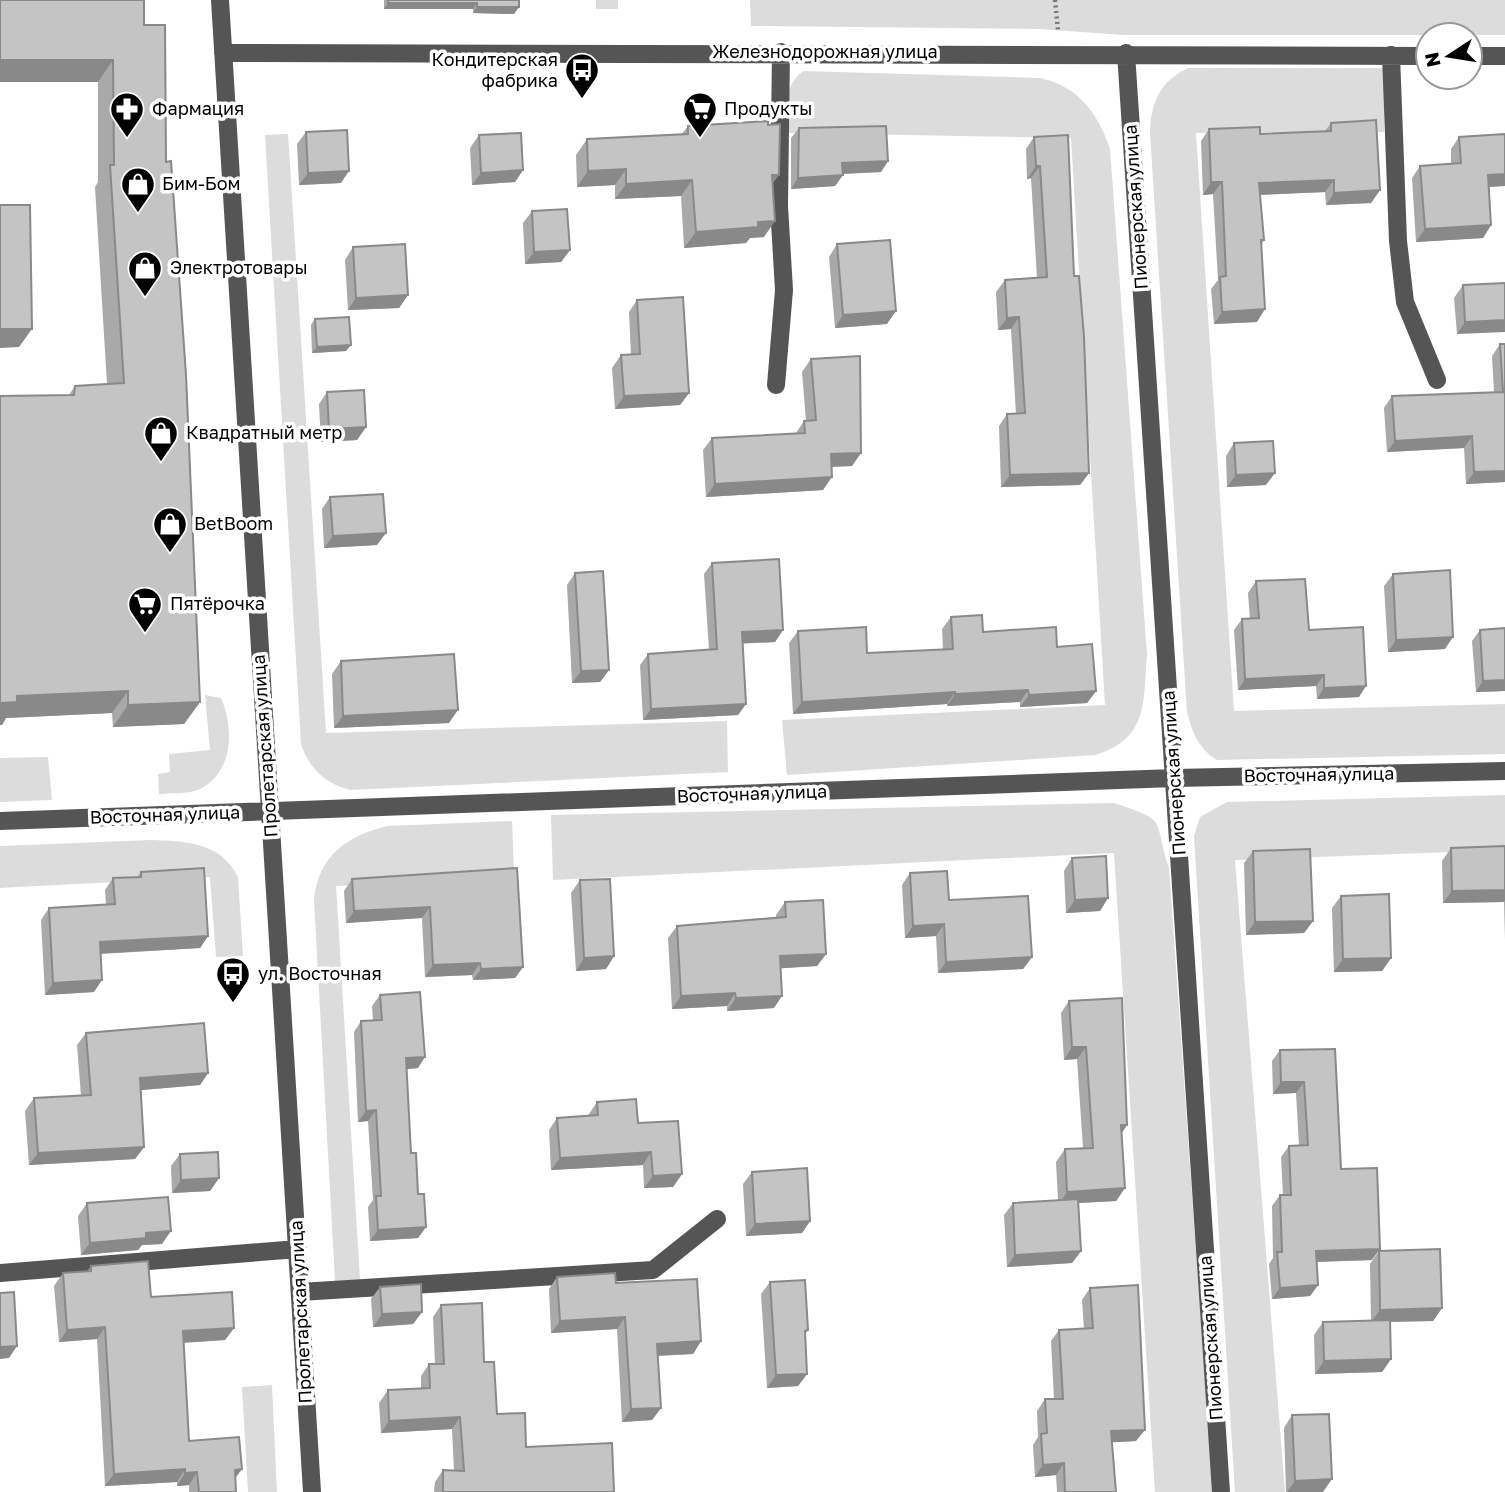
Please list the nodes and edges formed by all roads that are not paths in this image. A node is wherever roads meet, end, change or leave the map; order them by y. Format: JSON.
{"nodes":[{"id":1,"x":220,"y":0,"type":"edge"},
{"id":2,"x":781,"y":52,"type":"junction"},
{"id":3,"x":223,"y":53,"type":"junction"},
{"id":4,"x":1126,"y":53,"type":"junction"},
{"id":5,"x":1391,"y":55,"type":"junction"},
{"id":6,"x":1414,"y":56,"type":"edge"},
{"id":7,"x":1484,"y":56,"type":"edge"},
{"id":8,"x":1505,"y":56,"type":"edge"},
{"id":9,"x":1437,"y":380,"type":"dead end"},
{"id":10,"x":776,"y":385,"type":"dead end"},
{"id":11,"x":1505,"y":771,"type":"edge"},
{"id":12,"x":1174,"y":778,"type":"junction"},
{"id":13,"x":270,"y":811,"type":"junction"},
{"id":14,"x":0,"y":821,"type":"edge"},
{"id":15,"x":717,"y":1219,"type":"dead end"},
{"id":16,"x":298,"y":1249,"type":"junction"},
{"id":17,"x":0,"y":1273,"type":"edge"},
{"id":18,"x":300,"y":1292,"type":"junction"},
{"id":19,"x":312,"y":1492,"type":"edge"},
{"id":20,"x":1221,"y":1492,"type":"edge"}],
"edges":[{"from":1,"to":3,"type":"street","name":"Пролетарская улица"},
{"from":2,"to":3,"type":"street","name":"Железнодорожная улица"},
{"from":2,"to":4,"type":"street","name":"Железнодорожная улица"},
{"from":2,"to":10,"type":"street"},
{"from":3,"to":13,"type":"street","name":"Пролетарская улица"},
{"from":4,"to":5,"type":"street","name":"Железнодорожная улица"},
{"from":4,"to":12,"type":"street","name":"Пионерская улица"},
{"from":5,"to":6,"type":"street","name":"Железнодорожная улица"},
{"from":5,"to":9,"type":"street"},
{"from":7,"to":8,"type":"street"},
{"from":11,"to":12,"type":"street","name":"Восточная улица"},
{"from":12,"to":13,"type":"street","name":"Восточная улица"},
{"from":12,"to":20,"type":"street","name":"Пионерская улица"},
{"from":13,"to":14,"type":"street","name":"Восточная улица"},
{"from":13,"to":16,"type":"street","name":"Пролетарская улица"},
{"from":15,"to":18,"type":"street"},
{"from":16,"to":17,"type":"street"},
{"from":16,"to":18,"type":"street","name":"Пролетарская улица"},
{"from":18,"to":19,"type":"street","name":"Пролетарская улица"}]}
